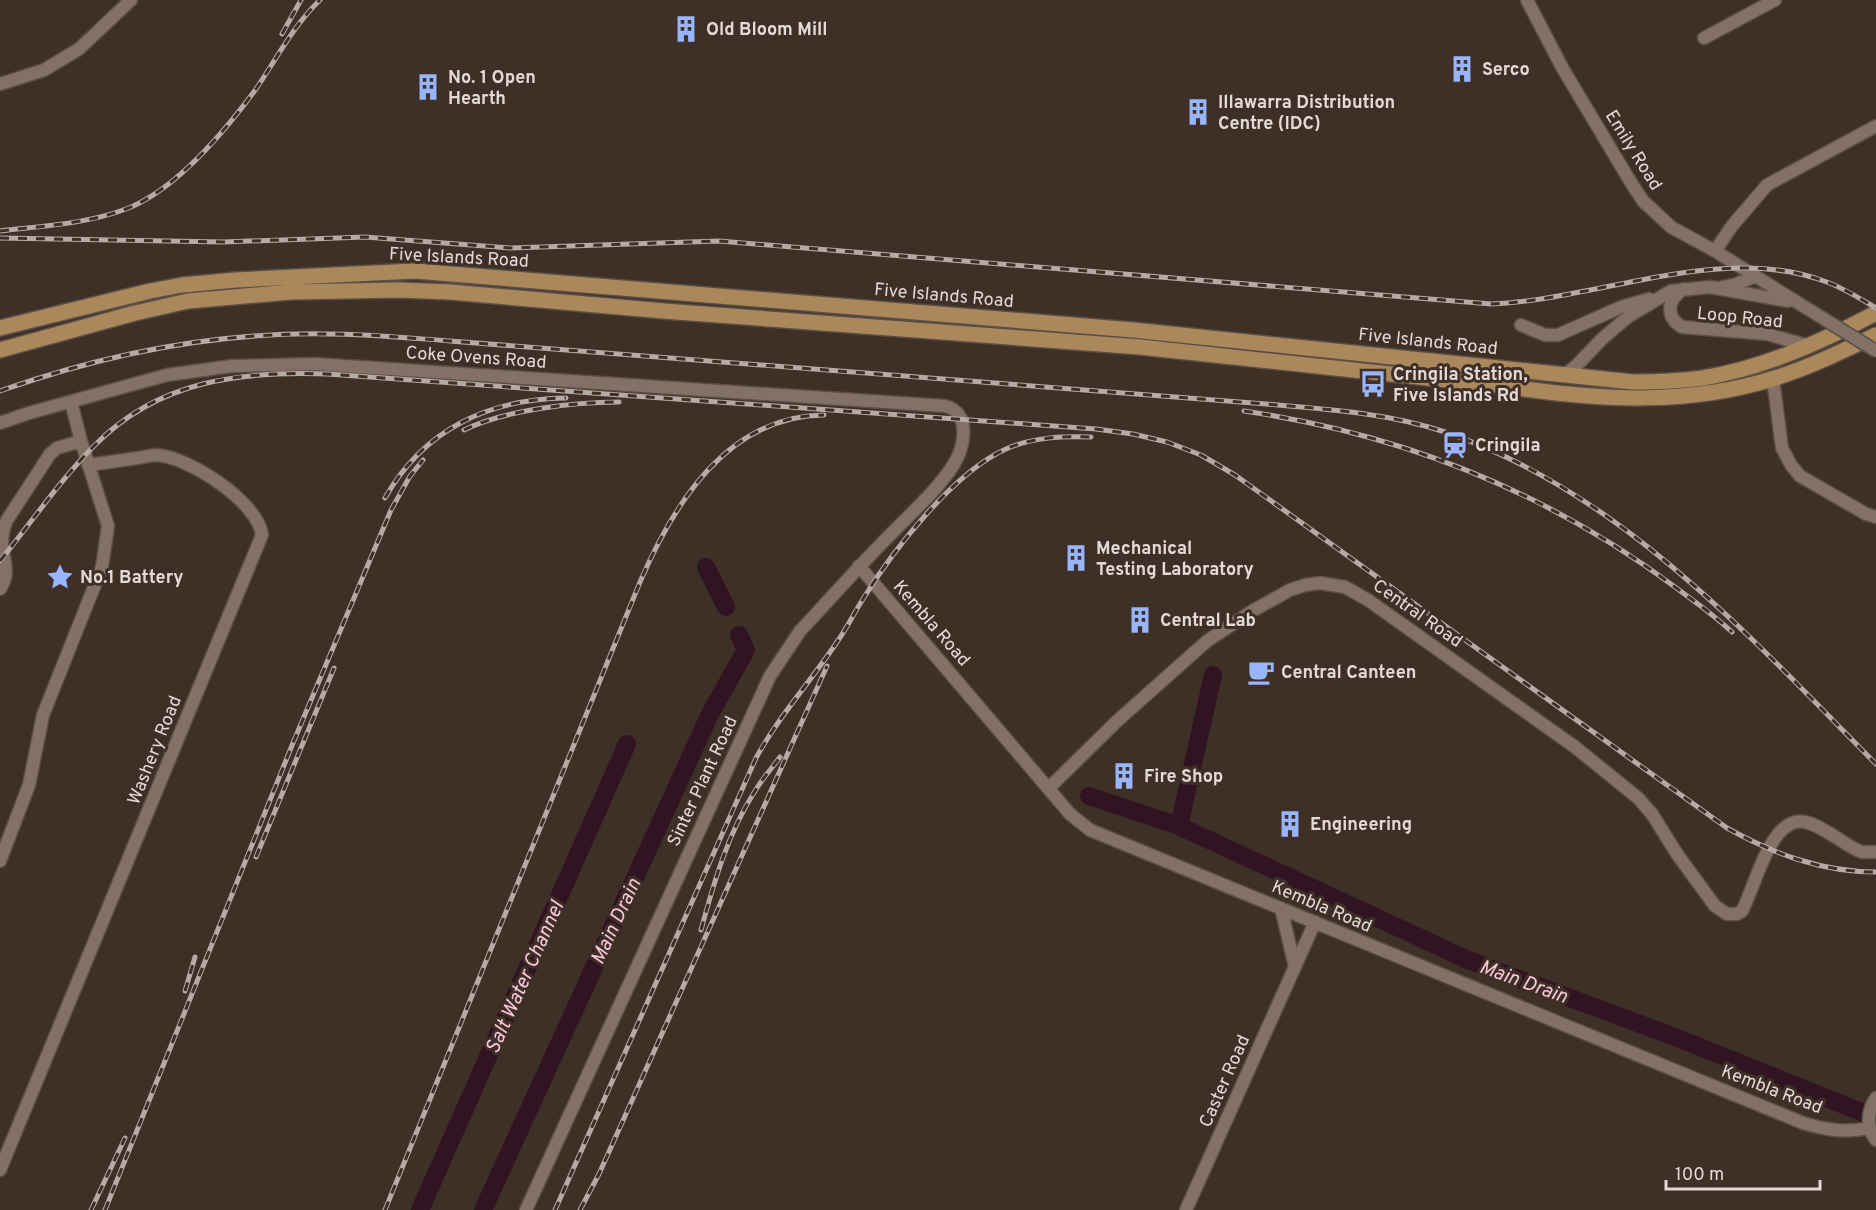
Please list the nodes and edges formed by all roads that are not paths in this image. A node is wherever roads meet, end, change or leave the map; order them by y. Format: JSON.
{"nodes":[{"id":1,"x":131,"y":0,"type":"edge"},
{"id":2,"x":1527,"y":0,"type":"edge"},
{"id":3,"x":1775,"y":0,"type":"edge"},
{"id":4,"x":1704,"y":38,"type":"dead end"},
{"id":5,"x":0,"y":84,"type":"edge"},
{"id":6,"x":1876,"y":126,"type":"edge"},
{"id":7,"x":1715,"y":251,"type":"junction"},
{"id":8,"x":1727,"y":258,"type":"junction"},
{"id":9,"x":1756,"y":276,"type":"junction"},
{"id":10,"x":1712,"y":287,"type":"junction"},
{"id":11,"x":1685,"y":288,"type":"junction"},
{"id":12,"x":1671,"y":291,"type":"junction"},
{"id":13,"x":1798,"y":303,"type":"junction"},
{"id":14,"x":1643,"y":308,"type":"junction"},
{"id":15,"x":1876,"y":313,"type":"edge"},
{"id":16,"x":1602,"y":315,"type":"junction"},
{"id":17,"x":1521,"y":325,"type":"dead end"},
{"id":18,"x":0,"y":328,"type":"edge"},
{"id":19,"x":1876,"y":335,"type":"edge"},
{"id":20,"x":1809,"y":346,"type":"junction"},
{"id":21,"x":3,"y":350,"type":"edge"},
{"id":22,"x":1876,"y":351,"type":"edge"},
{"id":23,"x":1563,"y":376,"type":"junction"},
{"id":24,"x":1773,"y":379,"type":"junction"},
{"id":25,"x":71,"y":402,"type":"junction"},
{"id":26,"x":955,"y":410,"type":"joint"},
{"id":27,"x":0,"y":423,"type":"edge"},
{"id":28,"x":81,"y":441,"type":"junction"},
{"id":29,"x":88,"y":465,"type":"junction"},
{"id":30,"x":1876,"y":518,"type":"edge"},
{"id":31,"x":859,"y":566,"type":"junction"},
{"id":32,"x":0,"y":589,"type":"edge"},
{"id":33,"x":1049,"y":788,"type":"junction"},
{"id":34,"x":1876,"y":852,"type":"edge"},
{"id":35,"x":0,"y":861,"type":"edge"},
{"id":36,"x":1281,"y":908,"type":"junction"},
{"id":37,"x":1315,"y":922,"type":"junction"},
{"id":38,"x":1295,"y":967,"type":"junction"},
{"id":39,"x":1874,"y":1101,"type":"edge"},
{"id":40,"x":1869,"y":1128,"type":"junction"},
{"id":41,"x":1876,"y":1140,"type":"edge"},
{"id":42,"x":0,"y":1170,"type":"edge"},
{"id":43,"x":526,"y":1210,"type":"edge"},
{"id":44,"x":1186,"y":1210,"type":"edge"}],
"edges":[{"from":1,"to":5,"type":"street"},
{"from":2,"to":7,"type":"street","name":"Emily Road"},
{"from":3,"to":4,"type":"street"},
{"from":6,"to":7,"type":"street"},
{"from":7,"to":8,"type":"street","name":"Emily Road"},
{"from":8,"to":9,"type":"street","name":"Emily Road"},
{"from":8,"to":10,"type":"street"},
{"from":9,"to":10,"type":"street"},
{"from":9,"to":13,"type":"street","name":"Loop Road"},
{"from":10,"to":11,"type":"street","name":"Loop Road"},
{"from":10,"to":13,"type":"street","name":"Loop Road"},
{"from":11,"to":12,"type":"street","name":"Loop Road"},
{"from":11,"to":20,"type":"street","name":"Loop Road"},
{"from":12,"to":14,"type":"street","name":"Loop Road"},
{"from":12,"to":16,"type":"street"},
{"from":13,"to":22,"type":"street","name":"Loop Road","bridge":true},
{"from":14,"to":16,"type":"street"},
{"from":14,"to":23,"type":"street","name":"Loop Road"},
{"from":15,"to":20,"type":"main road","name":"Five Islands Road"},
{"from":16,"to":17,"type":"street"},
{"from":18,"to":23,"type":"main road","name":"Five Islands Road"},
{"from":19,"to":24,"type":"main road","name":"Five Islands Road"},
{"from":20,"to":23,"type":"main road","name":"Five Islands Road"},
{"from":21,"to":24,"type":"main road","name":"Five Islands Road"},
{"from":24,"to":30,"type":"street"},
{"from":25,"to":26,"type":"street","name":"Coke Ovens Road"},
{"from":25,"to":27,"type":"street","name":"Coke Ovens Road"},
{"from":25,"to":28,"type":"street"},
{"from":26,"to":31,"type":"street","name":"Sinter Plant Road"},
{"from":28,"to":29,"type":"street"},
{"from":28,"to":32,"type":"street"},
{"from":29,"to":35,"type":"street"},
{"from":29,"to":42,"type":"street","name":"Washery Road"},
{"from":31,"to":33,"type":"street","name":"Kembla Road"},
{"from":31,"to":43,"type":"street","name":"Sinter Plant Road"},
{"from":33,"to":34,"type":"street","name":"Central Road"},
{"from":33,"to":36,"type":"street","name":"Kembla Road"},
{"from":36,"to":37,"type":"street","name":"Kembla Road"},
{"from":36,"to":38,"type":"street"},
{"from":37,"to":38,"type":"street","name":"Caster Road"},
{"from":37,"to":40,"type":"street","name":"Kembla Road"},
{"from":38,"to":44,"type":"street","name":"Caster Road"},
{"from":39,"to":40,"type":"street"},
{"from":40,"to":41,"type":"street"}]}
